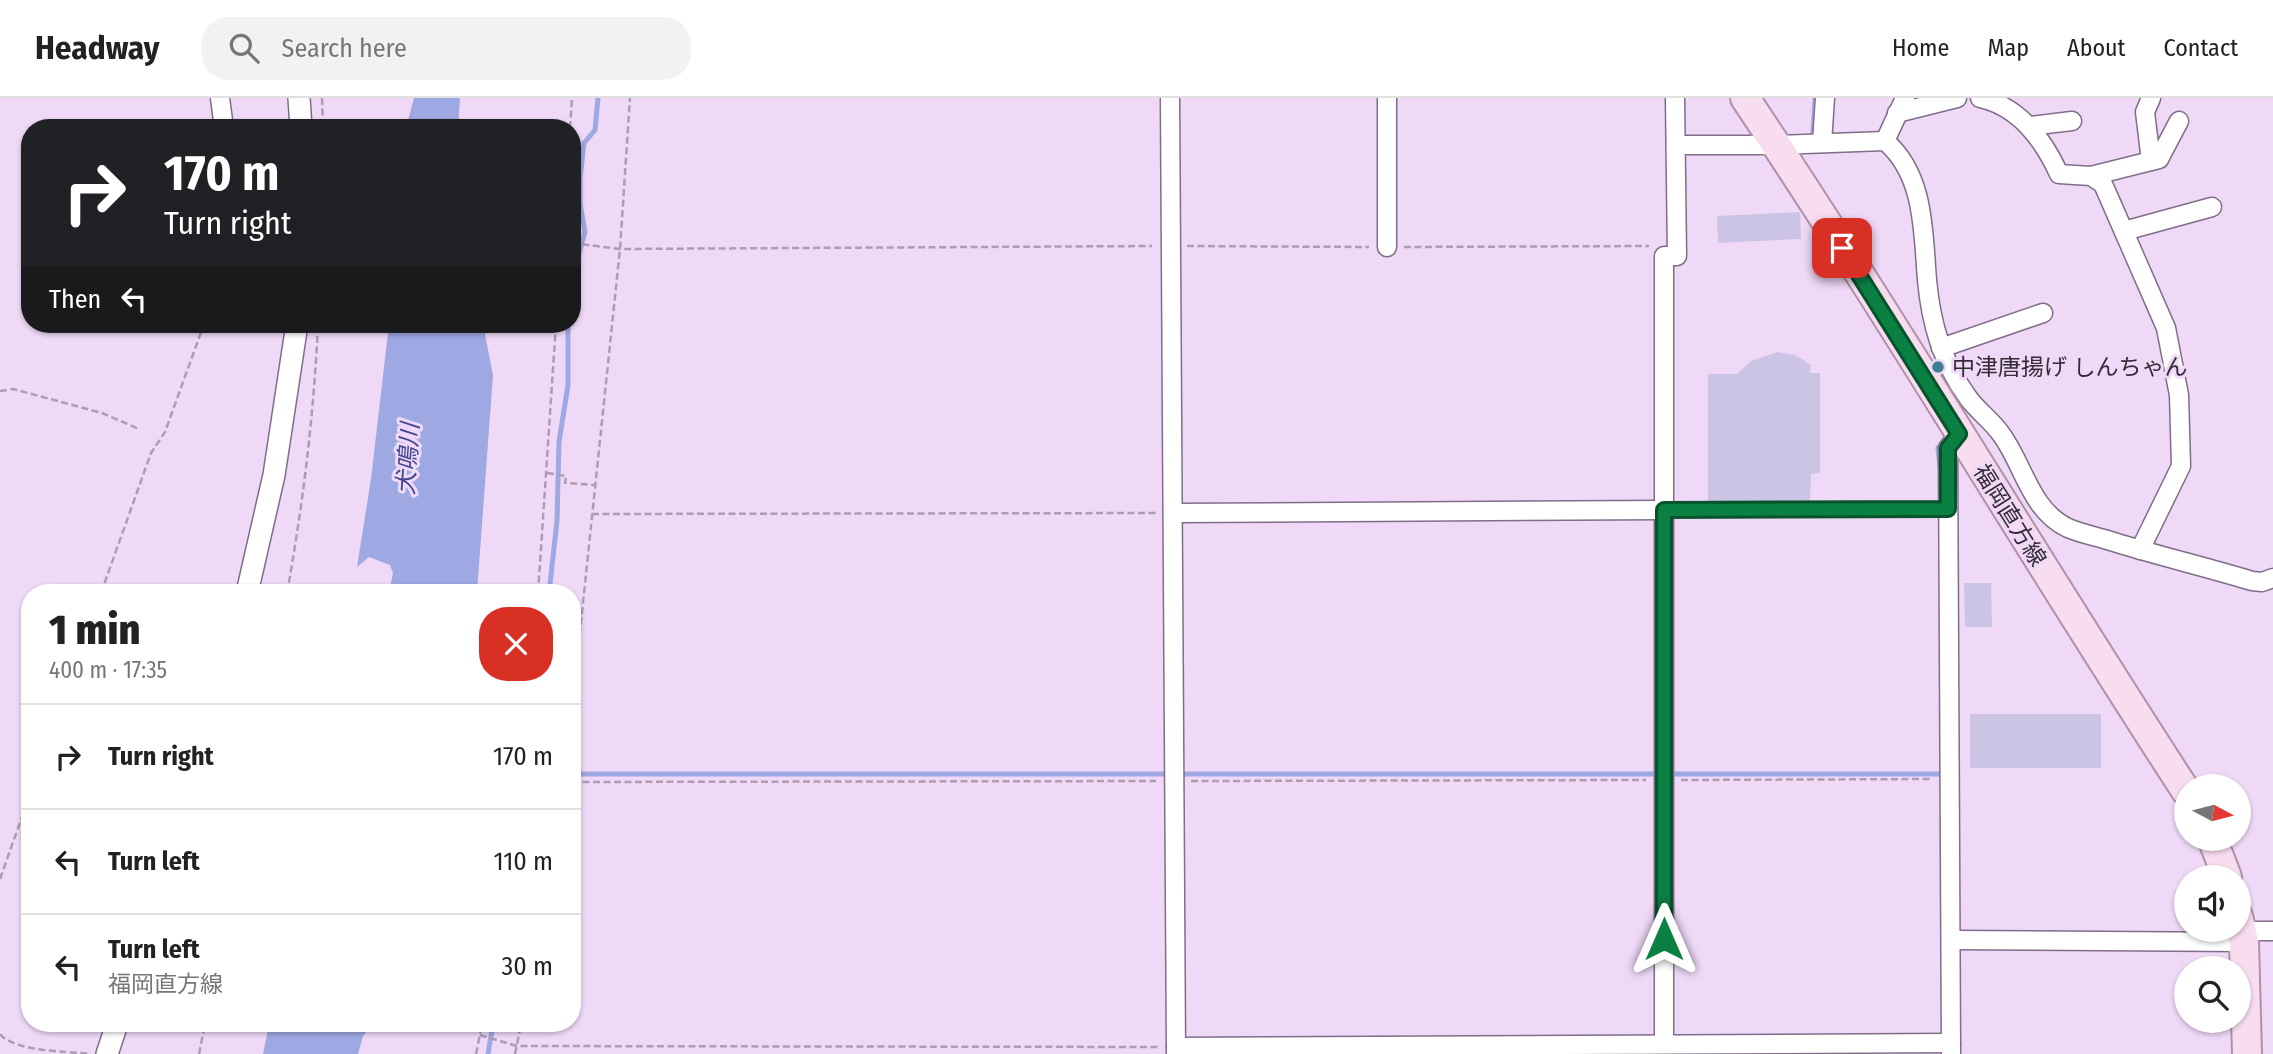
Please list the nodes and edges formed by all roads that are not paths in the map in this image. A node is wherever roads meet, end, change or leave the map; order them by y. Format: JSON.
{"nodes":[{"id":1,"x":220,"y":98,"type":"edge"},
{"id":2,"x":299,"y":98,"type":"edge"},
{"id":3,"x":1170,"y":98,"type":"edge"},
{"id":4,"x":1387,"y":98,"type":"edge"},
{"id":5,"x":1675,"y":98,"type":"edge"},
{"id":6,"x":1745,"y":98,"type":"edge"},
{"id":7,"x":1825,"y":98,"type":"edge"},
{"id":8,"x":1958,"y":98,"type":"edge"},
{"id":9,"x":1980,"y":98,"type":"edge"},
{"id":10,"x":2151,"y":98,"type":"edge"},
{"id":11,"x":1901,"y":105,"type":"edge"},
{"id":12,"x":223,"y":119,"type":"edge"},
{"id":13,"x":300,"y":119,"type":"edge"},
{"id":14,"x":2071,"y":121,"type":"dead end"},
{"id":15,"x":2179,"y":121,"type":"dead end"},
{"id":16,"x":2030,"y":126,"type":"junction"},
{"id":17,"x":1885,"y":141,"type":"junction"},
{"id":18,"x":1822,"y":142,"type":"junction"},
{"id":19,"x":1676,"y":145,"type":"junction"},
{"id":20,"x":1776,"y":145,"type":"junction"},
{"id":21,"x":2151,"y":161,"type":"junction"},
{"id":22,"x":2091,"y":176,"type":"junction"},
{"id":23,"x":2212,"y":206,"type":"dead end"},
{"id":24,"x":2124,"y":231,"type":"junction"},
{"id":25,"x":1387,"y":247,"type":"road end"},
{"id":26,"x":2043,"y":313,"type":"dead end"},
{"id":27,"x":296,"y":333,"type":"edge"},
{"id":28,"x":1941,"y":348,"type":"junction"},
{"id":29,"x":1959,"y":434,"type":"junction"},
{"id":30,"x":1948,"y":509,"type":"junction"},
{"id":31,"x":1664,"y":510,"type":"junction"},
{"id":32,"x":1173,"y":513,"type":"junction"},
{"id":33,"x":2140,"y":550,"type":"junction"},
{"id":34,"x":2273,"y":578,"type":"edge"},
{"id":35,"x":249,"y":584,"type":"edge"},
{"id":36,"x":2176,"y":774,"type":"edge"},
{"id":37,"x":2251,"y":930,"type":"edge"},
{"id":38,"x":2273,"y":931,"type":"edge"},
{"id":39,"x":2174,"y":932,"type":"edge"},
{"id":40,"x":1951,"y":940,"type":"junction"},
{"id":41,"x":2242,"y":942,"type":"edge"},
{"id":42,"x":114,"y":1032,"type":"edge"},
{"id":43,"x":1664,"y":1044,"type":"junction"},
{"id":44,"x":1951,"y":1049,"type":"edge"},
{"id":45,"x":1176,"y":1050,"type":"edge"},
{"id":46,"x":107,"y":1054,"type":"edge"},
{"id":47,"x":2247,"y":1054,"type":"edge"}],
"edges":[{"from":1,"to":12,"type":"street"},
{"from":2,"to":13,"type":"street"},
{"from":3,"to":32,"type":"street"},
{"from":4,"to":25,"type":"street"},
{"from":5,"to":19,"type":"street"},
{"from":6,"to":20,"type":"main road","name":"福岡直方線"},
{"from":7,"to":18,"type":"street"},
{"from":8,"to":11,"type":"street"},
{"from":9,"to":16,"type":"street"},
{"from":10,"to":21,"type":"street"},
{"from":11,"to":17,"type":"street"},
{"from":14,"to":16,"type":"street"},
{"from":15,"to":21,"type":"street"},
{"from":16,"to":22,"type":"street"},
{"from":17,"to":18,"type":"street"},
{"from":17,"to":28,"type":"street"},
{"from":18,"to":20,"type":"street"},
{"from":19,"to":20,"type":"street"},
{"from":19,"to":31,"type":"street"},
{"from":20,"to":29,"type":"main road","name":"福岡直方線"},
{"from":21,"to":22,"type":"street"},
{"from":22,"to":24,"type":"street"},
{"from":23,"to":24,"type":"street"},
{"from":24,"to":33,"type":"street"},
{"from":26,"to":28,"type":"street"},
{"from":27,"to":35,"type":"street"},
{"from":28,"to":33,"type":"street"},
{"from":29,"to":30,"type":"street"},
{"from":29,"to":36,"type":"main road","name":"福岡直方線"},
{"from":30,"to":31,"type":"lane"},
{"from":30,"to":40,"type":"street"},
{"from":31,"to":32,"type":"street"},
{"from":31,"to":43,"type":"street"},
{"from":32,"to":45,"type":"street"},
{"from":33,"to":34,"type":"street"},
{"from":37,"to":38,"type":"street"},
{"from":39,"to":40,"type":"street"},
{"from":40,"to":44,"type":"street"},
{"from":41,"to":47,"type":"main road"},
{"from":42,"to":46,"type":"street"},
{"from":43,"to":44,"type":"street"},
{"from":43,"to":45,"type":"street"}]}
